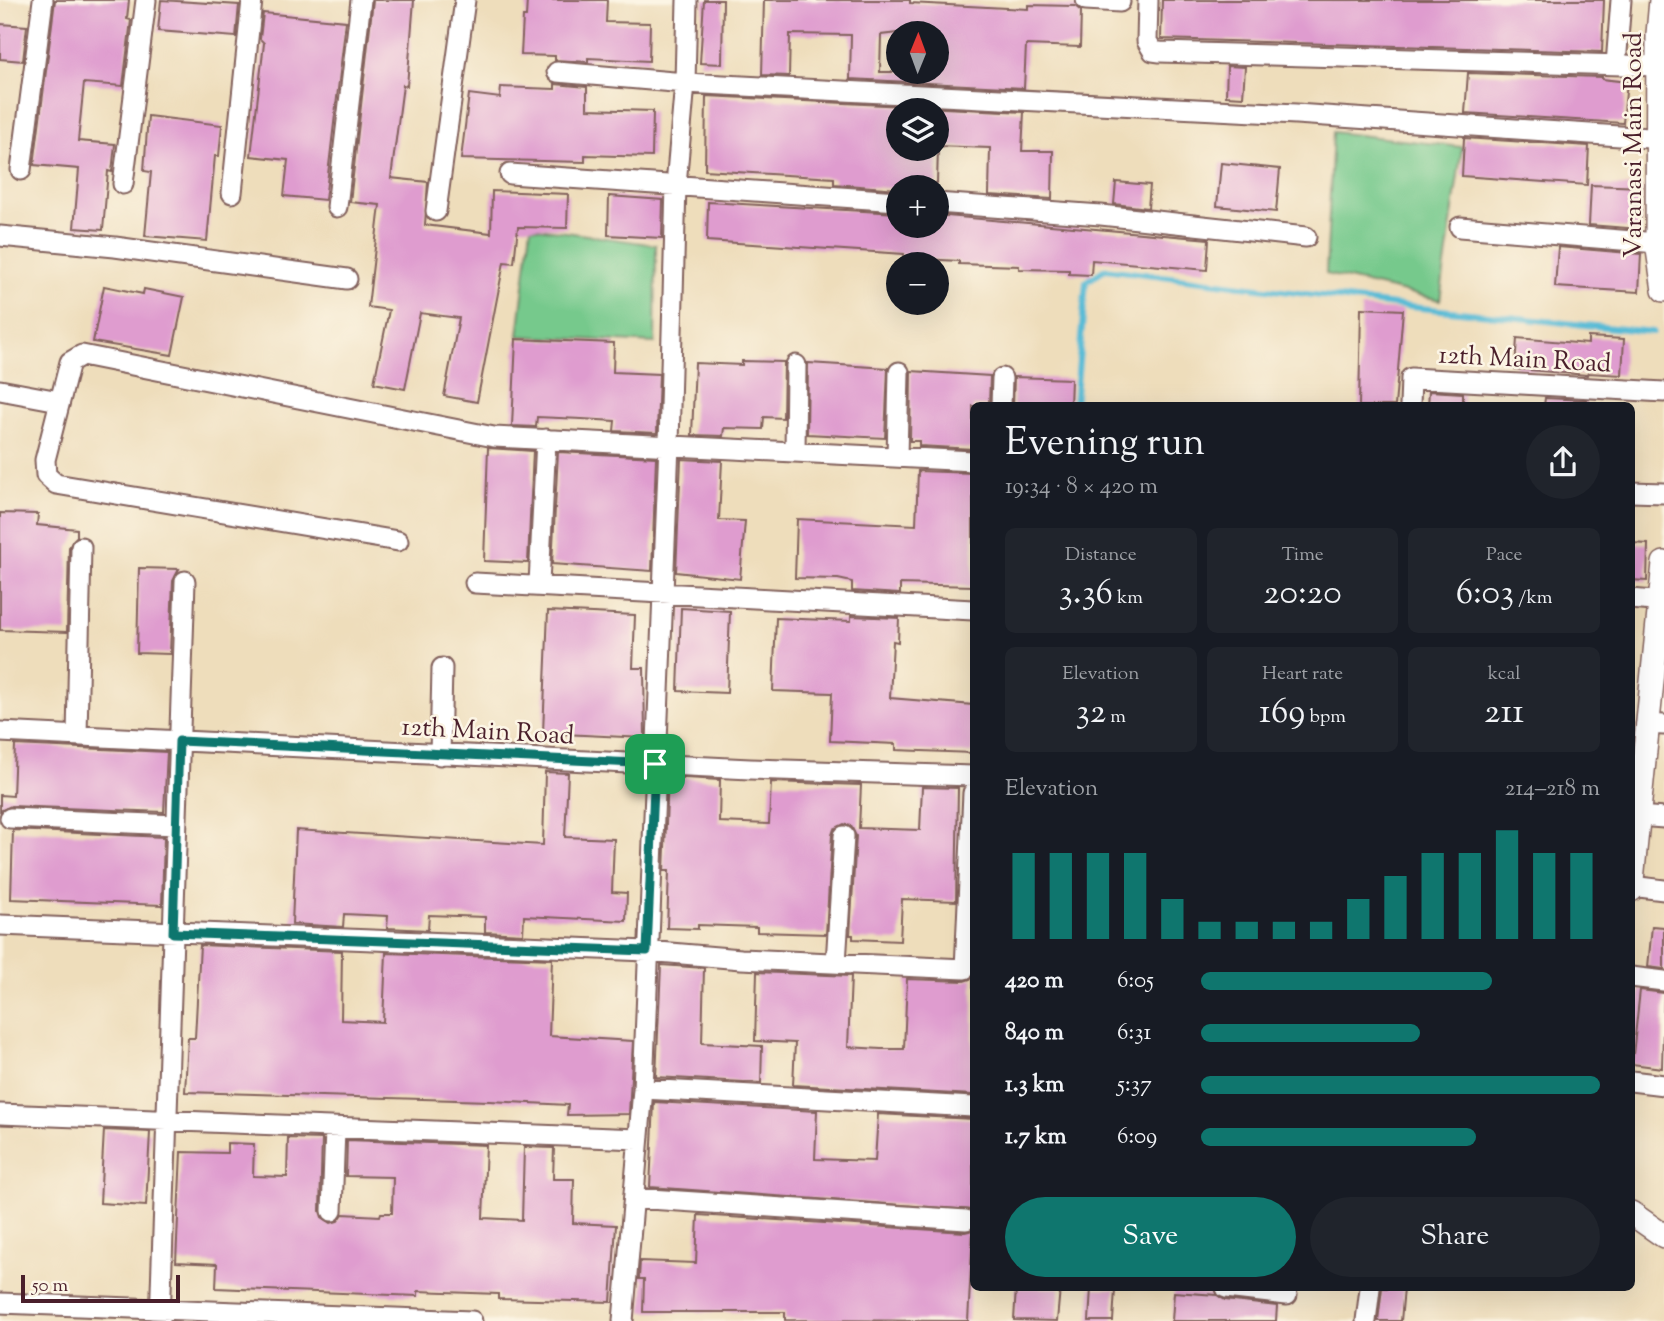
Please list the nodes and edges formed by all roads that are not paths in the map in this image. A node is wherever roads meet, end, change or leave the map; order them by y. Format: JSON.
{"nodes":[{"id":1,"x":43,"y":0,"type":"edge"},
{"id":2,"x":146,"y":0,"type":"edge"},
{"id":3,"x":252,"y":0,"type":"edge"},
{"id":4,"x":361,"y":0,"type":"edge"},
{"id":5,"x":465,"y":0,"type":"edge"},
{"id":6,"x":687,"y":0,"type":"edge"},
{"id":7,"x":1086,"y":0,"type":"edge"},
{"id":8,"x":1148,"y":0,"type":"edge"},
{"id":9,"x":1620,"y":0,"type":"edge"},
{"id":10,"x":1661,"y":0,"type":"edge"},
{"id":11,"x":1120,"y":2,"type":"dead end"},
{"id":12,"x":1616,"y":65,"type":"junction"},
{"id":13,"x":1658,"y":66,"type":"junction"},
{"id":14,"x":557,"y":72,"type":"dead end"},
{"id":15,"x":685,"y":83,"type":"junction"},
{"id":16,"x":1661,"y":139,"type":"edge"},
{"id":17,"x":21,"y":170,"type":"dead end"},
{"id":18,"x":510,"y":174,"type":"dead end"},
{"id":19,"x":123,"y":184,"type":"dead end"},
{"id":20,"x":676,"y":185,"type":"junction"},
{"id":21,"x":232,"y":193,"type":"dead end"},
{"id":22,"x":886,"y":200,"type":"edge"},
{"id":23,"x":949,"y":204,"type":"edge"},
{"id":24,"x":337,"y":206,"type":"dead end"},
{"id":25,"x":436,"y":211,"type":"dead end"},
{"id":26,"x":1460,"y":227,"type":"dead end"},
{"id":27,"x":0,"y":236,"type":"edge"},
{"id":28,"x":1307,"y":237,"type":"dead end"},
{"id":29,"x":1657,"y":243,"type":"junction"},
{"id":30,"x":347,"y":279,"type":"dead end"},
{"id":31,"x":1664,"y":290,"type":"edge"},
{"id":32,"x":796,"y":365,"type":"dead end"},
{"id":33,"x":899,"y":372,"type":"dead end"},
{"id":34,"x":1002,"y":378,"type":"dead end"},
{"id":35,"x":0,"y":390,"type":"edge"},
{"id":36,"x":1664,"y":392,"type":"edge"},
{"id":37,"x":59,"y":401,"type":"junction"},
{"id":38,"x":1001,"y":402,"type":"edge"},
{"id":39,"x":1410,"y":402,"type":"edge"},
{"id":40,"x":546,"y":439,"type":"junction"},
{"id":41,"x":669,"y":444,"type":"junction"},
{"id":42,"x":794,"y":452,"type":"junction"},
{"id":43,"x":897,"y":457,"type":"junction"},
{"id":44,"x":970,"y":461,"type":"edge"},
{"id":45,"x":1635,"y":492,"type":"edge"},
{"id":46,"x":1664,"y":493,"type":"edge"},
{"id":47,"x":398,"y":541,"type":"dead end"},
{"id":48,"x":81,"y":547,"type":"dead end"},
{"id":49,"x":1664,"y":563,"type":"edge"},
{"id":50,"x":185,"y":581,"type":"dead end"},
{"id":51,"x":475,"y":583,"type":"dead end"},
{"id":52,"x":539,"y":584,"type":"junction"},
{"id":53,"x":664,"y":591,"type":"junction"},
{"id":54,"x":1635,"y":600,"type":"edge"},
{"id":55,"x":1663,"y":602,"type":"edge"},
{"id":56,"x":970,"y":610,"type":"edge"},
{"id":57,"x":442,"y":668,"type":"dead end"},
{"id":58,"x":1655,"y":724,"type":"edge"},
{"id":59,"x":0,"y":732,"type":"edge"},
{"id":60,"x":77,"y":736,"type":"junction"},
{"id":61,"x":179,"y":741,"type":"junction"},
{"id":62,"x":440,"y":755,"type":"junction"},
{"id":63,"x":655,"y":764,"type":"junction"},
{"id":64,"x":970,"y":776,"type":"edge"},
{"id":65,"x":1638,"y":816,"type":"junction"},
{"id":66,"x":10,"y":818,"type":"dead end"},
{"id":67,"x":1664,"y":818,"type":"edge"},
{"id":68,"x":176,"y":825,"type":"junction"},
{"id":69,"x":844,"y":836,"type":"dead end"},
{"id":70,"x":1635,"y":847,"type":"edge"},
{"id":71,"x":970,"y":859,"type":"edge"},
{"id":72,"x":1635,"y":888,"type":"edge"},
{"id":73,"x":1664,"y":890,"type":"edge"},
{"id":74,"x":0,"y":925,"type":"edge"},
{"id":75,"x":173,"y":933,"type":"junction"},
{"id":76,"x":647,"y":951,"type":"junction"},
{"id":77,"x":836,"y":963,"type":"junction"},
{"id":78,"x":1635,"y":977,"type":"edge"},
{"id":79,"x":1664,"y":981,"type":"edge"},
{"id":80,"x":1635,"y":1081,"type":"edge"},
{"id":81,"x":1664,"y":1085,"type":"edge"},
{"id":82,"x":643,"y":1089,"type":"junction"},
{"id":83,"x":970,"y":1107,"type":"edge"},
{"id":84,"x":0,"y":1114,"type":"edge"},
{"id":85,"x":167,"y":1122,"type":"junction"},
{"id":86,"x":335,"y":1129,"type":"junction"},
{"id":87,"x":638,"y":1139,"type":"junction"},
{"id":88,"x":634,"y":1198,"type":"junction"},
{"id":89,"x":332,"y":1211,"type":"dead end"},
{"id":90,"x":1635,"y":1216,"type":"edge"},
{"id":91,"x":966,"y":1220,"type":"dead end"},
{"id":92,"x":1664,"y":1236,"type":"edge"},
{"id":93,"x":1252,"y":1291,"type":"edge"},
{"id":94,"x":1370,"y":1291,"type":"edge"},
{"id":95,"x":1287,"y":1295,"type":"dead end"},
{"id":96,"x":0,"y":1303,"type":"edge"},
{"id":97,"x":160,"y":1315,"type":"edge"},
{"id":98,"x":472,"y":1321,"type":"edge"},
{"id":99,"x":623,"y":1321,"type":"edge"},
{"id":100,"x":1366,"y":1321,"type":"edge"}],
"edges":[{"from":1,"to":17,"type":"street"},
{"from":2,"to":19,"type":"street"},
{"from":3,"to":21,"type":"street"},
{"from":4,"to":24,"type":"street"},
{"from":5,"to":25,"type":"street"},
{"from":6,"to":15,"type":"street"},
{"from":7,"to":11,"type":"street"},
{"from":8,"to":12,"type":"street"},
{"from":9,"to":12,"type":"street"},
{"from":10,"to":13,"type":"street","name":"Varanasi Main Road"},
{"from":12,"to":13,"type":"street"},
{"from":13,"to":16,"type":"street","name":"Varanasi Main Road"},
{"from":14,"to":15,"type":"street"},
{"from":15,"to":16,"type":"street"},
{"from":15,"to":20,"type":"street"},
{"from":16,"to":29,"type":"street","name":"Varanasi Main Road"},
{"from":18,"to":20,"type":"street"},
{"from":20,"to":22,"type":"street"},
{"from":20,"to":41,"type":"street"},
{"from":23,"to":28,"type":"street"},
{"from":26,"to":29,"type":"street"},
{"from":27,"to":30,"type":"street"},
{"from":29,"to":31,"type":"street","name":"Varanasi Main Road"},
{"from":32,"to":42,"type":"street"},
{"from":33,"to":43,"type":"street"},
{"from":34,"to":38,"type":"street"},
{"from":35,"to":37,"type":"street"},
{"from":36,"to":39,"type":"street","name":"12th Main Road"},
{"from":37,"to":40,"type":"street"},
{"from":37,"to":47,"type":"street"},
{"from":40,"to":41,"type":"street"},
{"from":40,"to":52,"type":"street"},
{"from":41,"to":42,"type":"street"},
{"from":41,"to":53,"type":"street"},
{"from":42,"to":43,"type":"street"},
{"from":43,"to":44,"type":"street"},
{"from":45,"to":46,"type":"street"},
{"from":48,"to":60,"type":"street"},
{"from":49,"to":55,"type":"street"},
{"from":50,"to":61,"type":"street"},
{"from":51,"to":52,"type":"street"},
{"from":52,"to":53,"type":"street"},
{"from":53,"to":56,"type":"street"},
{"from":53,"to":63,"type":"street"},
{"from":54,"to":55,"type":"street"},
{"from":55,"to":58,"type":"street"},
{"from":57,"to":62,"type":"street"},
{"from":58,"to":65,"type":"street"},
{"from":59,"to":60,"type":"street","name":"12th Main Road"},
{"from":60,"to":61,"type":"street","name":"12th Main Road"},
{"from":61,"to":62,"type":"street","name":"12th Main Road"},
{"from":61,"to":68,"type":"street"},
{"from":62,"to":63,"type":"street","name":"12th Main Road"},
{"from":63,"to":64,"type":"street","name":"12th Main Road"},
{"from":63,"to":76,"type":"street"},
{"from":65,"to":67,"type":"street"},
{"from":65,"to":70,"type":"street"},
{"from":66,"to":68,"type":"street"},
{"from":68,"to":75,"type":"street"},
{"from":69,"to":77,"type":"street"},
{"from":71,"to":77,"type":"street"},
{"from":72,"to":73,"type":"street"},
{"from":74,"to":75,"type":"street"},
{"from":75,"to":76,"type":"street"},
{"from":75,"to":85,"type":"street"},
{"from":76,"to":77,"type":"street"},
{"from":76,"to":82,"type":"street"},
{"from":78,"to":79,"type":"street"},
{"from":80,"to":81,"type":"street"},
{"from":82,"to":83,"type":"street"},
{"from":82,"to":87,"type":"street"},
{"from":84,"to":85,"type":"street"},
{"from":85,"to":86,"type":"street"},
{"from":85,"to":97,"type":"street"},
{"from":86,"to":87,"type":"street"},
{"from":86,"to":89,"type":"street"},
{"from":87,"to":88,"type":"street"},
{"from":88,"to":91,"type":"street"},
{"from":88,"to":99,"type":"street"},
{"from":90,"to":92,"type":"street"},
{"from":93,"to":95,"type":"street"},
{"from":94,"to":100,"type":"street"},
{"from":96,"to":97,"type":"street"},
{"from":97,"to":98,"type":"street"}]}
